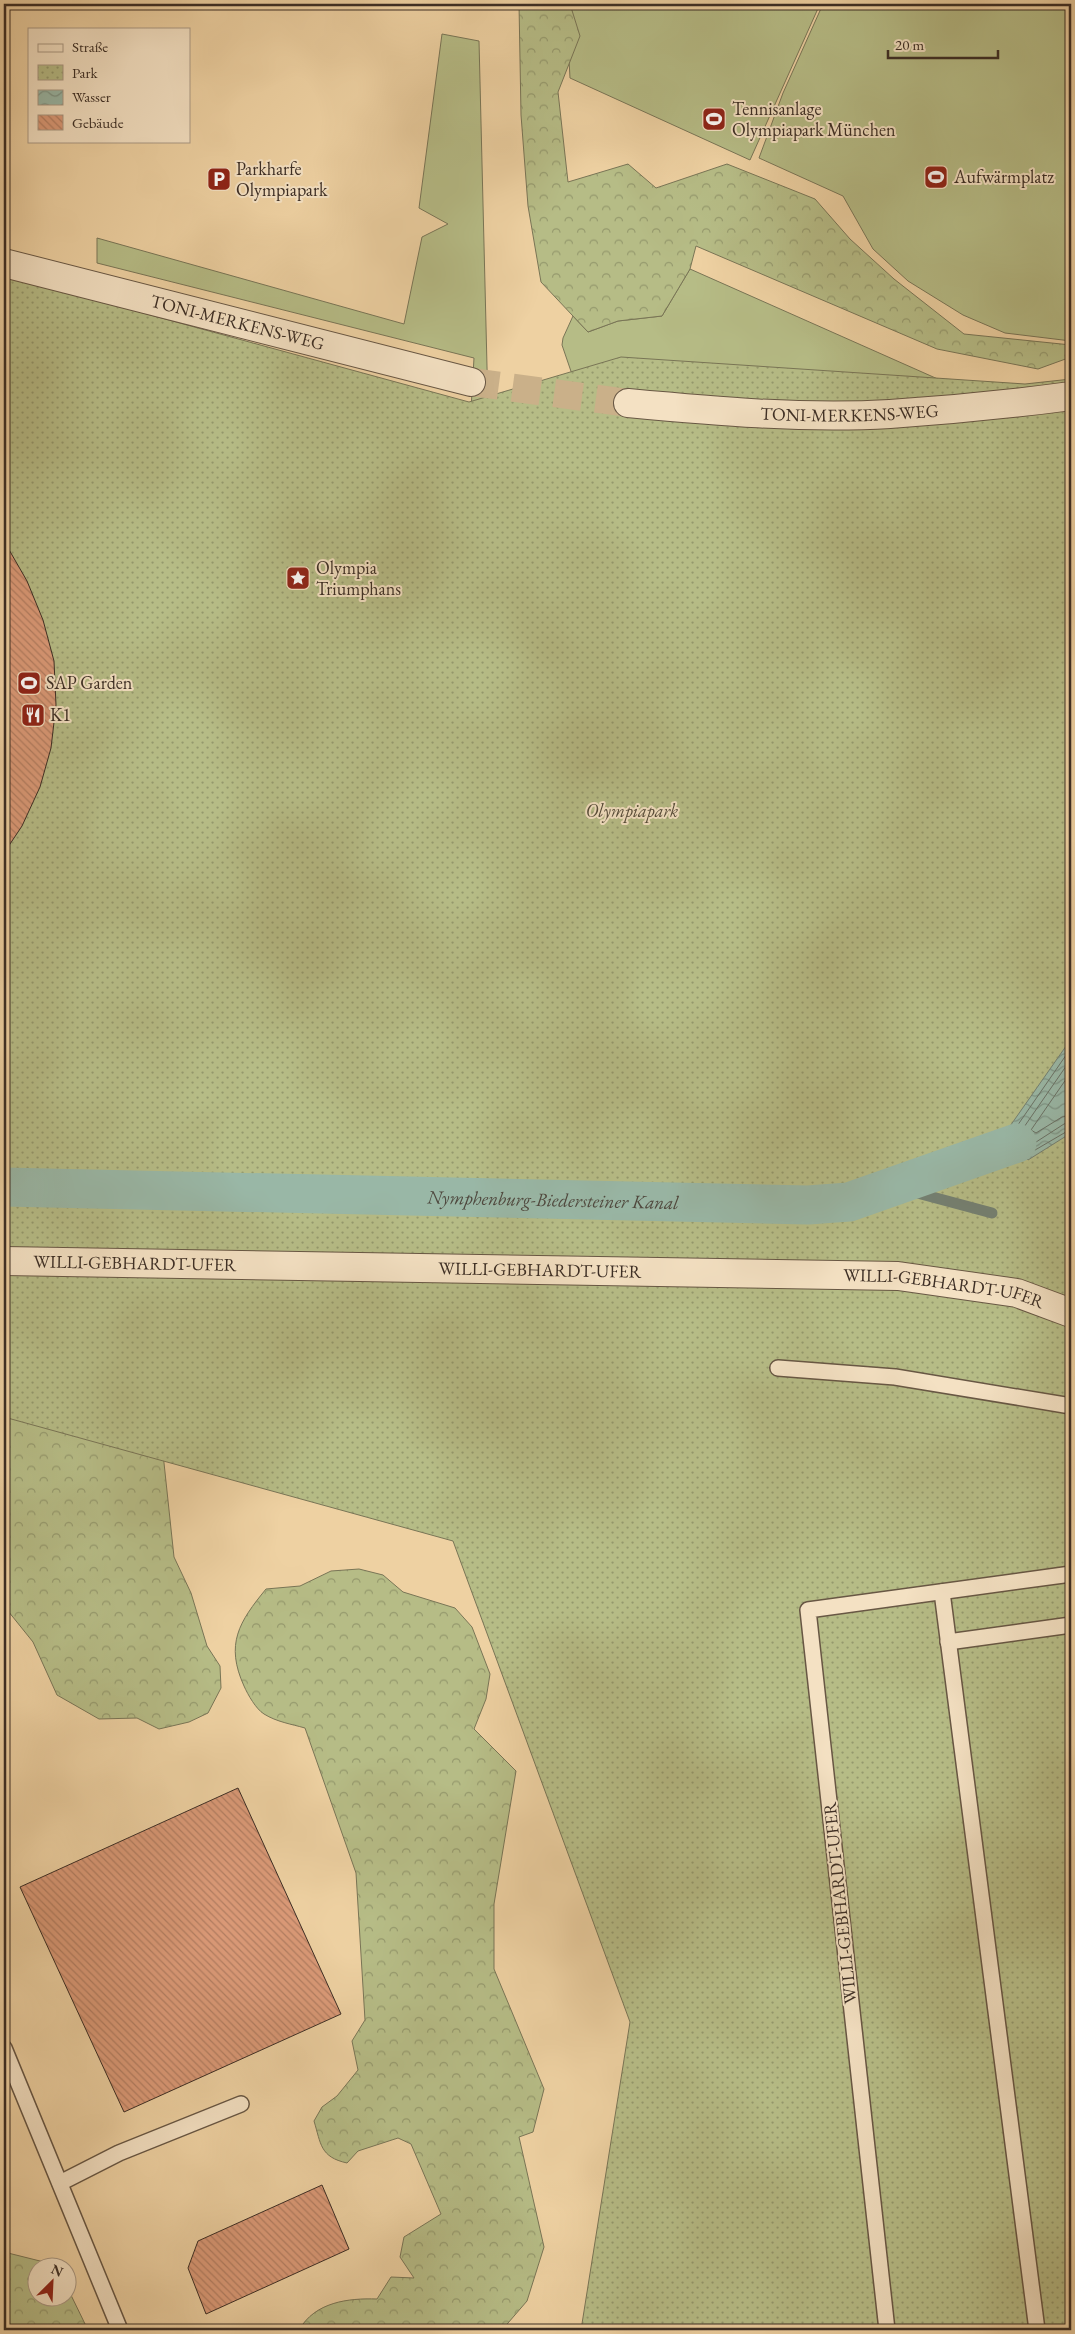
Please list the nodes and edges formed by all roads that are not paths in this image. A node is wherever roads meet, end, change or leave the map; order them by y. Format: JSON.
{"nodes":[{"id":1,"x":4,"y":264,"type":"edge"},
{"id":2,"x":471,"y":382,"type":"tunnel mouth"},
{"id":3,"x":1071,"y":396,"type":"edge"},
{"id":4,"x":628,"y":403,"type":"tunnel mouth"},
{"id":5,"x":4,"y":1261,"type":"edge"},
{"id":6,"x":1071,"y":1313,"type":"edge"},
{"id":7,"x":778,"y":1368,"type":"dead end"},
{"id":8,"x":1071,"y":1406,"type":"edge"},
{"id":9,"x":1071,"y":1574,"type":"edge"},
{"id":10,"x":942,"y":1592,"type":"junction"},
{"id":11,"x":1071,"y":1625,"type":"edge"},
{"id":12,"x":948,"y":1642,"type":"junction"},
{"id":13,"x":4,"y":2048,"type":"edge"},
{"id":14,"x":241,"y":2104,"type":"dead end"},
{"id":15,"x":60,"y":2183,"type":"junction"},
{"id":16,"x":120,"y":2330,"type":"edge"},
{"id":17,"x":887,"y":2330,"type":"edge"},
{"id":18,"x":1037,"y":2330,"type":"edge"}],
"edges":[{"from":1,"to":2,"type":"street","name":"TONI-MERKENS-WEG"},
{"from":3,"to":4,"type":"street","name":"TONI-MERKENS-WEG"},
{"from":5,"to":6,"type":"street","name":"WILLI-GEBHARDT-UFER"},
{"from":7,"to":8,"type":"lane"},
{"from":9,"to":10,"type":"lane","name":"WILLI-GEBHARDT-UFER"},
{"from":10,"to":12,"type":"lane"},
{"from":10,"to":17,"type":"lane","name":"WILLI-GEBHARDT-UFER"},
{"from":11,"to":12,"type":"lane"},
{"from":12,"to":18,"type":"lane"},
{"from":13,"to":15,"type":"lane"},
{"from":14,"to":15,"type":"lane"},
{"from":15,"to":16,"type":"lane"}]}
